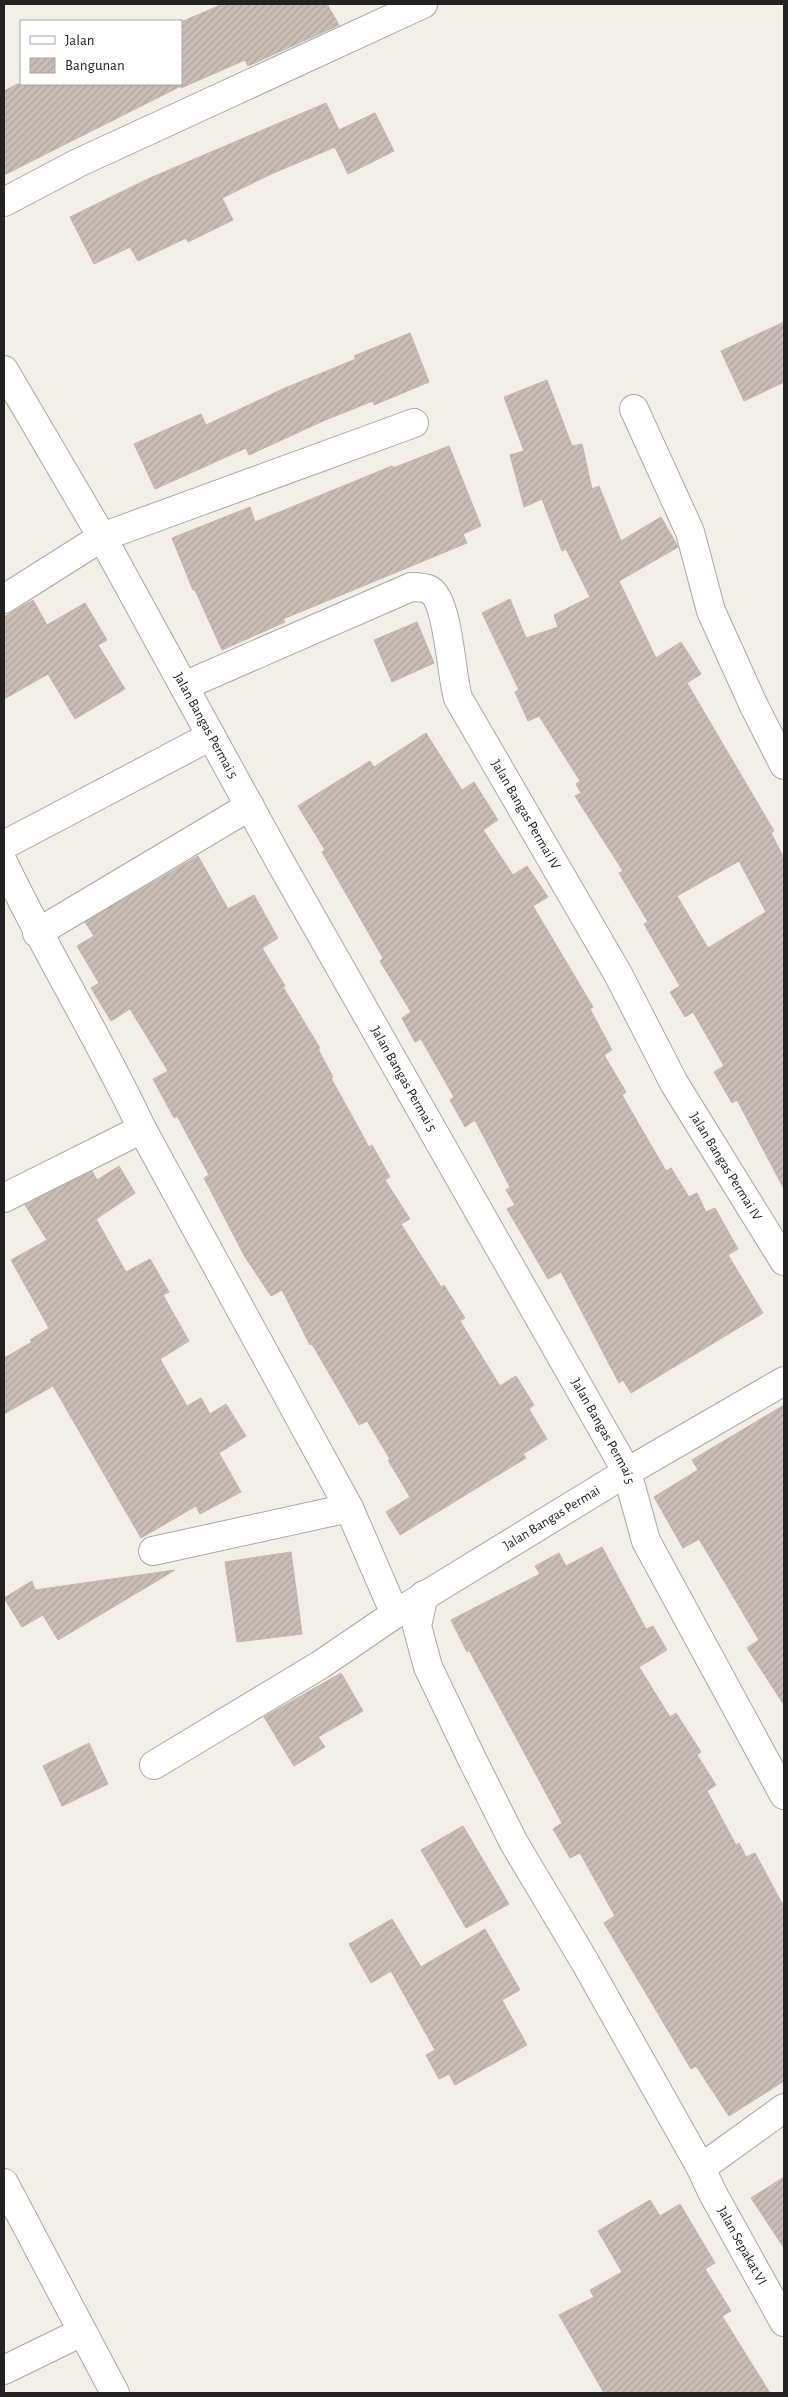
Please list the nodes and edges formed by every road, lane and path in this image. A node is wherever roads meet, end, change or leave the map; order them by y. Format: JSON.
{"nodes":[{"id":1,"x":424,"y":4,"type":"edge"},
{"id":2,"x":4,"y":202,"type":"edge"},
{"id":3,"x":4,"y":370,"type":"edge"},
{"id":4,"x":12,"y":406,"type":"edge"},
{"id":5,"x":634,"y":409,"type":"dead end"},
{"id":6,"x":414,"y":423,"type":"dead end"},
{"id":7,"x":102,"y":537,"type":"junction"},
{"id":8,"x":4,"y":598,"type":"edge"},
{"id":9,"x":184,"y":686,"type":"junction"},
{"id":10,"x":211,"y":736,"type":"junction"},
{"id":11,"x":784,"y":765,"type":"edge"},
{"id":12,"x":250,"y":806,"type":"junction"},
{"id":13,"x":4,"y":845,"type":"edge"},
{"id":14,"x":4,"y":864,"type":"edge"},
{"id":15,"x":37,"y":933,"type":"junction"},
{"id":16,"x":142,"y":1129,"type":"junction"},
{"id":17,"x":4,"y":1198,"type":"edge"},
{"id":18,"x":784,"y":1261,"type":"edge"},
{"id":19,"x":784,"y":1381,"type":"edge"},
{"id":20,"x":627,"y":1472,"type":"junction"},
{"id":21,"x":349,"y":1508,"type":"junction"},
{"id":22,"x":153,"y":1551,"type":"dead end"},
{"id":23,"x":424,"y":1595,"type":"junction"},
{"id":24,"x":395,"y":1614,"type":"junction"},
{"id":25,"x":154,"y":1765,"type":"dead end"},
{"id":26,"x":784,"y":1795,"type":"edge"},
{"id":27,"x":784,"y":2108,"type":"edge"},
{"id":28,"x":701,"y":2168,"type":"junction"},
{"id":29,"x":4,"y":2183,"type":"edge"},
{"id":30,"x":784,"y":2322,"type":"edge"},
{"id":31,"x":82,"y":2332,"type":"junction"},
{"id":32,"x":4,"y":2370,"type":"edge"},
{"id":33,"x":115,"y":2393,"type":"edge"}],
"edges":[{"from":1,"to":2,"type":"street"},
{"from":3,"to":4,"type":"street","name":"Jalan Bangas Permai 5"},
{"from":4,"to":7,"type":"street","name":"Jalan Bangas Permai 5"},
{"from":5,"to":11,"type":"street"},
{"from":6,"to":7,"type":"street"},
{"from":7,"to":8,"type":"street"},
{"from":7,"to":9,"type":"street","name":"Jalan Bangas Permai 5"},
{"from":9,"to":10,"type":"street","name":"Jalan Bangas Permai 5"},
{"from":9,"to":18,"type":"street","name":"Jalan Bangas Permai IV"},
{"from":10,"to":12,"type":"street","name":"Jalan Bangas Permai 5"},
{"from":10,"to":13,"type":"street"},
{"from":12,"to":15,"type":"street"},
{"from":12,"to":20,"type":"street","name":"Jalan Bangas Permai 5"},
{"from":14,"to":15,"type":"street"},
{"from":15,"to":16,"type":"street"},
{"from":16,"to":17,"type":"street"},
{"from":16,"to":21,"type":"street"},
{"from":19,"to":20,"type":"street","name":"Jalan Bangas Permai"},
{"from":20,"to":23,"type":"street","name":"Jalan Bangas Permai"},
{"from":20,"to":26,"type":"street","name":"Jalan Bangas Permai 5"},
{"from":21,"to":22,"type":"street"},
{"from":21,"to":24,"type":"street"},
{"from":23,"to":24,"type":"street","name":"Jalan Bangas Permai"},
{"from":23,"to":28,"type":"street","name":"Jalan Sepakat VI"},
{"from":24,"to":25,"type":"street","name":"Jalan Bangas Permai"},
{"from":27,"to":28,"type":"street"},
{"from":28,"to":30,"type":"street","name":"Jalan Sepakat VI"},
{"from":29,"to":31,"type":"street"},
{"from":31,"to":32,"type":"street"},
{"from":31,"to":33,"type":"street"}]}
